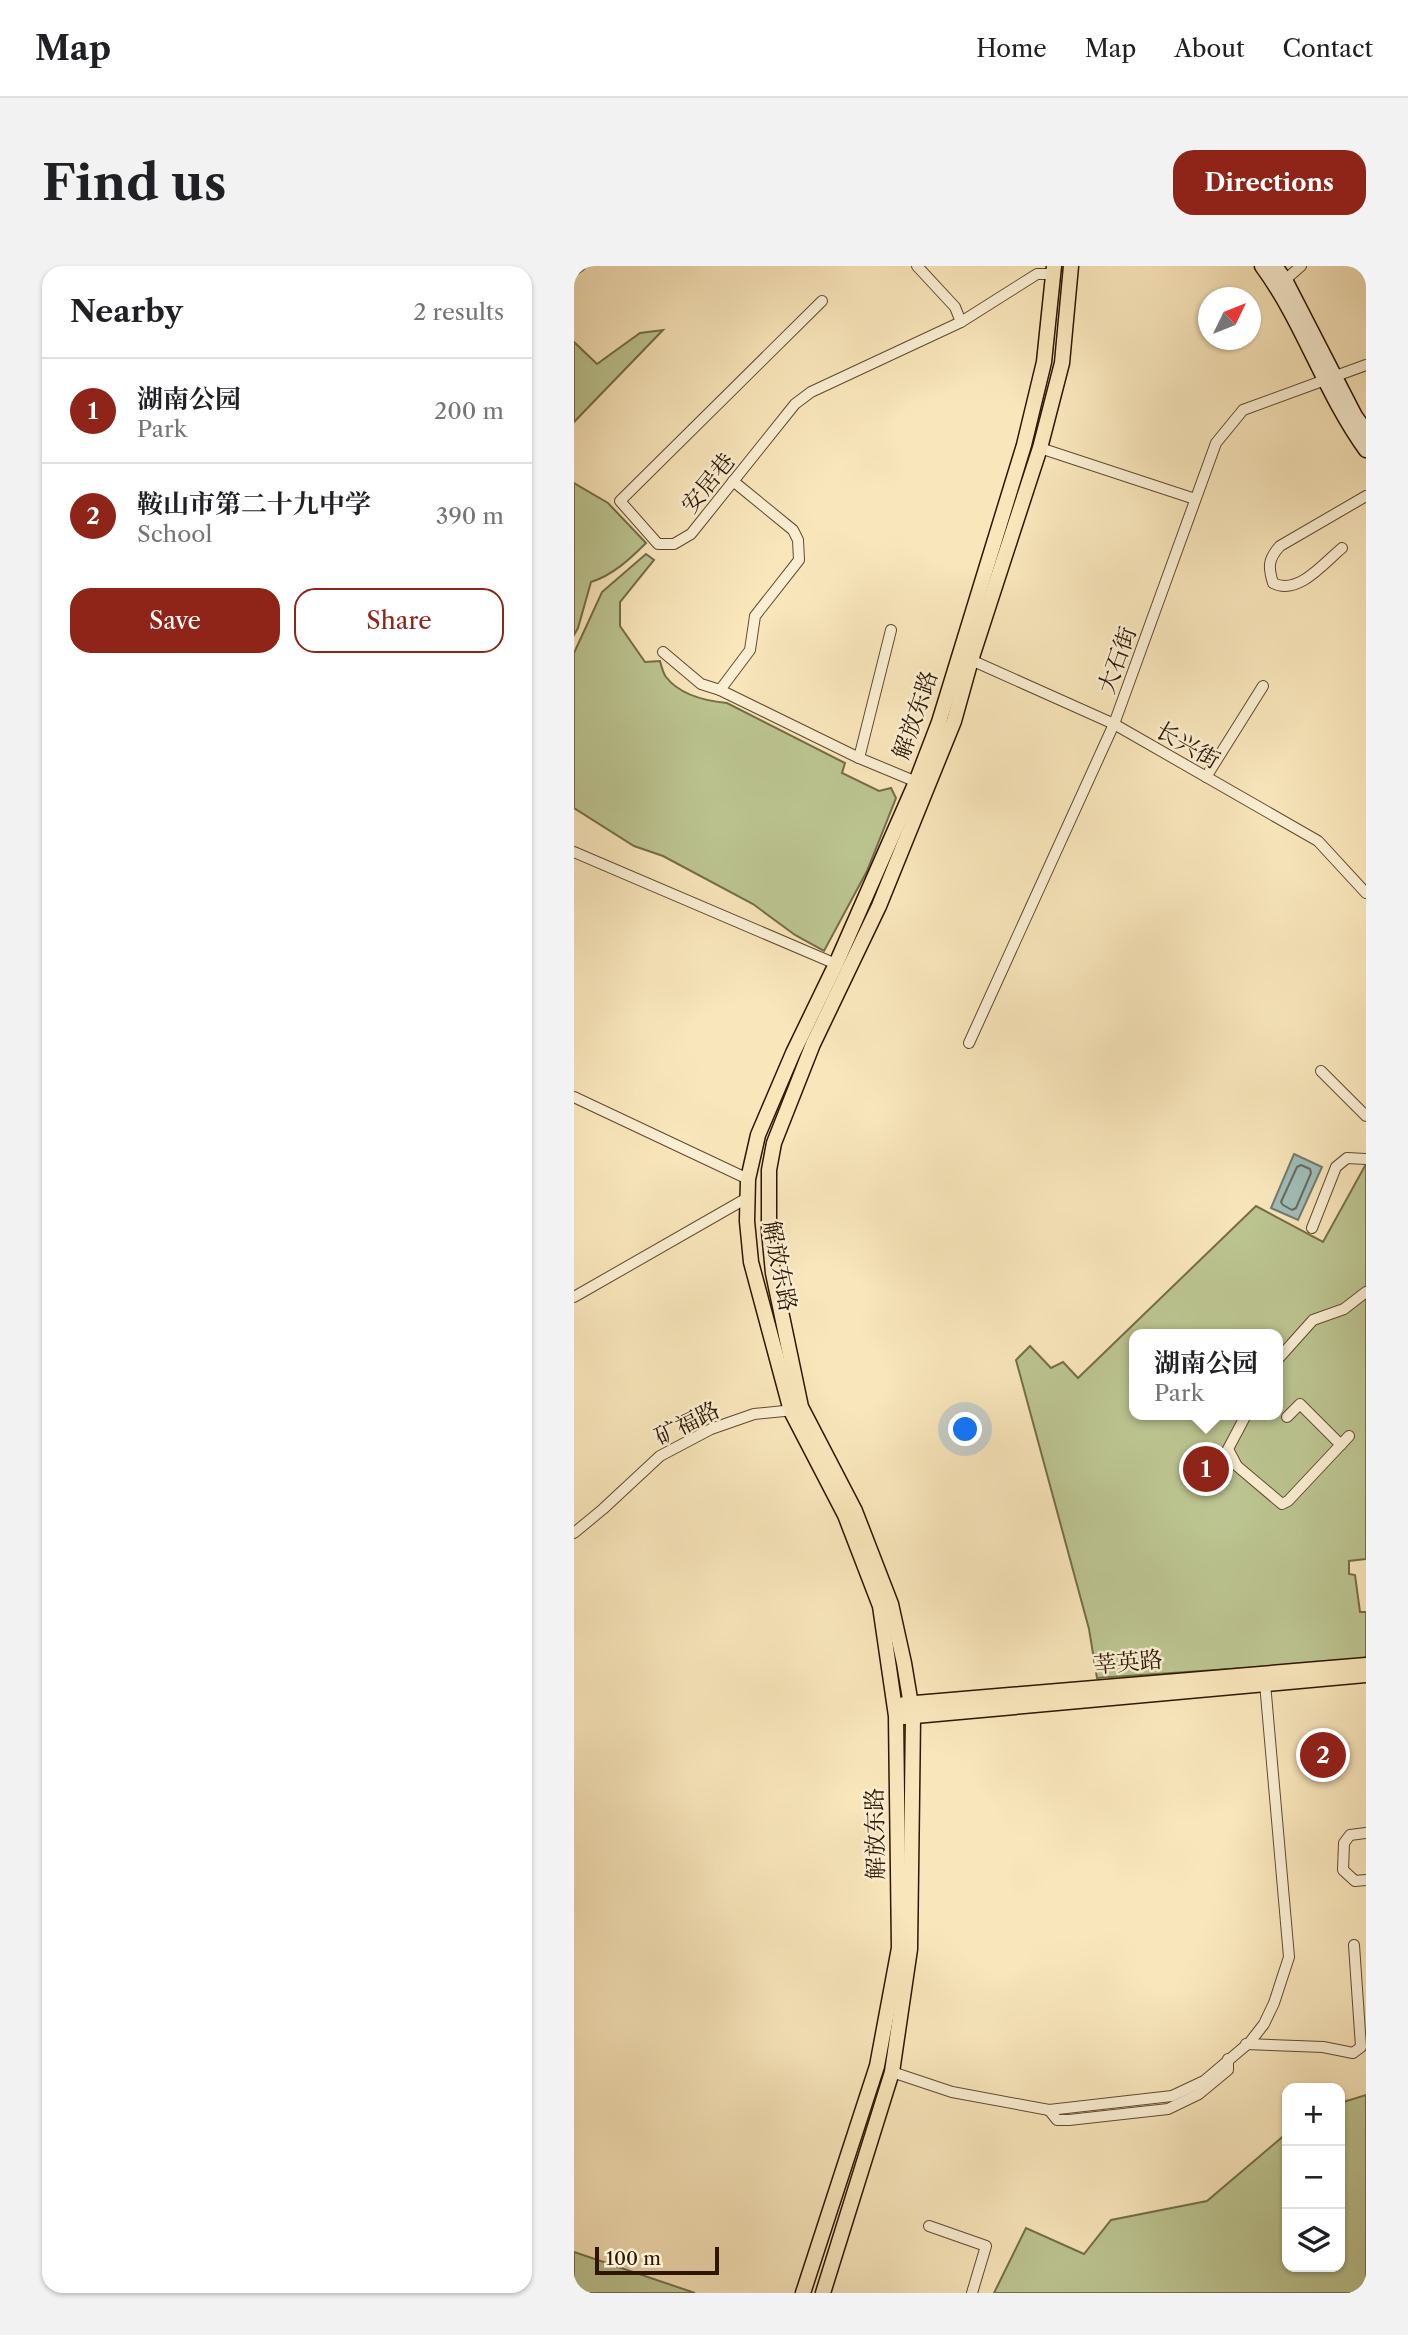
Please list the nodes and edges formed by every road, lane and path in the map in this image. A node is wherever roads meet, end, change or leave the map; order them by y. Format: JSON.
{"nodes":[{"id":1,"x":580,"y":266,"type":"edge"},
{"id":2,"x":917,"y":266,"type":"edge"},
{"id":3,"x":1071,"y":266,"type":"edge"},
{"id":4,"x":1262,"y":266,"type":"edge"},
{"id":5,"x":1275,"y":266,"type":"edge"},
{"id":6,"x":1301,"y":266,"type":"edge"},
{"id":7,"x":574,"y":270,"type":"edge"},
{"id":8,"x":1053,"y":270,"type":"edge"},
{"id":9,"x":1281,"y":283,"type":"junction"},
{"id":10,"x":822,"y":300,"type":"dead end"},
{"id":11,"x":961,"y":321,"type":"junction"},
{"id":12,"x":1366,"y":365,"type":"edge"},
{"id":13,"x":1330,"y":378,"type":"junction"},
{"id":14,"x":1366,"y":431,"type":"edge"},
{"id":15,"x":1040,"y":449,"type":"junction"},
{"id":16,"x":1366,"y":450,"type":"edge"},
{"id":17,"x":733,"y":481,"type":"junction"},
{"id":18,"x":1366,"y":496,"type":"edge"},
{"id":19,"x":1195,"y":499,"type":"junction"},
{"id":20,"x":1342,"y":548,"type":"dead end"},
{"id":21,"x":891,"y":630,"type":"dead end"},
{"id":22,"x":663,"y":652,"type":"dead end"},
{"id":23,"x":971,"y":660,"type":"junction"},
{"id":24,"x":1263,"y":686,"type":"dead end"},
{"id":25,"x":720,"y":690,"type":"junction"},
{"id":26,"x":1114,"y":724,"type":"junction"},
{"id":27,"x":859,"y":758,"type":"junction"},
{"id":28,"x":1206,"y":777,"type":"junction"},
{"id":29,"x":922,"y":784,"type":"junction"},
{"id":30,"x":574,"y":852,"type":"edge"},
{"id":31,"x":1366,"y":893,"type":"edge"},
{"id":32,"x":836,"y":964,"type":"junction"},
{"id":33,"x":969,"y":1043,"type":"dead end"},
{"id":34,"x":1321,"y":1071,"type":"dead end"},
{"id":35,"x":574,"y":1097,"type":"edge"},
{"id":36,"x":1366,"y":1116,"type":"edge"},
{"id":37,"x":1366,"y":1159,"type":"edge"},
{"id":38,"x":748,"y":1179,"type":"junction"},
{"id":39,"x":747,"y":1198,"type":"junction"},
{"id":40,"x":1312,"y":1228,"type":"dead end"},
{"id":41,"x":1366,"y":1292,"type":"edge"},
{"id":42,"x":574,"y":1297,"type":"edge"},
{"id":43,"x":1283,"y":1353,"type":"edge"},
{"id":44,"x":796,"y":1409,"type":"junction"},
{"id":45,"x":1287,"y":1417,"type":"dead end"},
{"id":46,"x":1243,"y":1420,"type":"edge"},
{"id":47,"x":1349,"y":1436,"type":"dead end"},
{"id":48,"x":1341,"y":1445,"type":"junction"},
{"id":49,"x":574,"y":1532,"type":"edge"},
{"id":50,"x":1366,"y":1665,"type":"edge"},
{"id":51,"x":1366,"y":1675,"type":"edge"},
{"id":52,"x":1265,"y":1683,"type":"junction"},
{"id":53,"x":895,"y":1710,"type":"junction"},
{"id":54,"x":912,"y":1710,"type":"junction"},
{"id":55,"x":1366,"y":1833,"type":"edge"},
{"id":56,"x":1366,"y":1880,"type":"edge"},
{"id":57,"x":1354,"y":1945,"type":"dead end"},
{"id":58,"x":1247,"y":2044,"type":"junction"},
{"id":59,"x":892,"y":2072,"type":"junction"},
{"id":60,"x":929,"y":2226,"type":"dead end"},
{"id":61,"x":803,"y":2293,"type":"edge"},
{"id":62,"x":823,"y":2293,"type":"edge"},
{"id":63,"x":972,"y":2293,"type":"edge"}],
"edges":[{"from":1,"to":7,"type":"street"},
{"from":2,"to":11,"type":"street"},
{"from":3,"to":15,"type":"main road","name":"解放东路"},
{"from":4,"to":9,"type":"main road"},
{"from":5,"to":9,"type":"main road"},
{"from":6,"to":9,"type":"street"},
{"from":8,"to":11,"type":"street","name":"安居巷"},
{"from":8,"to":29,"type":"main road","name":"解放东路"},
{"from":9,"to":13,"type":"main road"},
{"from":10,"to":17,"type":"street","name":"安居巷"},
{"from":11,"to":17,"type":"street","name":"安居巷"},
{"from":12,"to":13,"type":"street","name":"大石街"},
{"from":13,"to":14,"type":"main road"},
{"from":13,"to":16,"type":"main road"},
{"from":13,"to":19,"type":"street","name":"大石街"},
{"from":15,"to":19,"type":"street"},
{"from":15,"to":23,"type":"main road","name":"解放东路"},
{"from":17,"to":25,"type":"street"},
{"from":18,"to":20,"type":"street"},
{"from":19,"to":26,"type":"street","name":"大石街"},
{"from":21,"to":27,"type":"street"},
{"from":22,"to":25,"type":"street"},
{"from":23,"to":26,"type":"street","name":"长兴街"},
{"from":23,"to":29,"type":"main road","name":"解放东路"},
{"from":24,"to":28,"type":"street"},
{"from":25,"to":27,"type":"street"},
{"from":26,"to":28,"type":"street","name":"长兴街"},
{"from":26,"to":33,"type":"street","name":"大石街"},
{"from":27,"to":29,"type":"street"},
{"from":28,"to":31,"type":"street","name":"长兴街"},
{"from":29,"to":32,"type":"main road","name":"解放东路"},
{"from":29,"to":44,"type":"main road","name":"解放东路"},
{"from":30,"to":32,"type":"street"},
{"from":32,"to":38,"type":"main road","name":"解放东路"},
{"from":34,"to":36,"type":"street"},
{"from":35,"to":38,"type":"street"},
{"from":37,"to":40,"type":"street"},
{"from":38,"to":39,"type":"main road","name":"解放东路"},
{"from":39,"to":42,"type":"street"},
{"from":39,"to":44,"type":"main road","name":"解放东路"},
{"from":41,"to":43,"type":"street"},
{"from":44,"to":49,"type":"street","name":"矿福路"},
{"from":44,"to":53,"type":"main road","name":"解放东路"},
{"from":44,"to":54,"type":"main road","name":"解放东路"},
{"from":45,"to":48,"type":"street"},
{"from":46,"to":48,"type":"street"},
{"from":47,"to":48,"type":"street"},
{"from":50,"to":54,"type":"main road","name":"莘英路"},
{"from":51,"to":52,"type":"main road","name":"莘英路"},
{"from":52,"to":54,"type":"main road","name":"莘英路"},
{"from":52,"to":58,"type":"street"},
{"from":53,"to":54,"type":"main road","name":"莘英路"},
{"from":53,"to":61,"type":"main road","name":"解放东路"},
{"from":54,"to":59,"type":"main road","name":"解放东路"},
{"from":55,"to":56,"type":"street"},
{"from":57,"to":58,"type":"street"},
{"from":58,"to":59,"type":"street"},
{"from":59,"to":62,"type":"main road","name":"解放东路"},
{"from":60,"to":63,"type":"street"}]}
